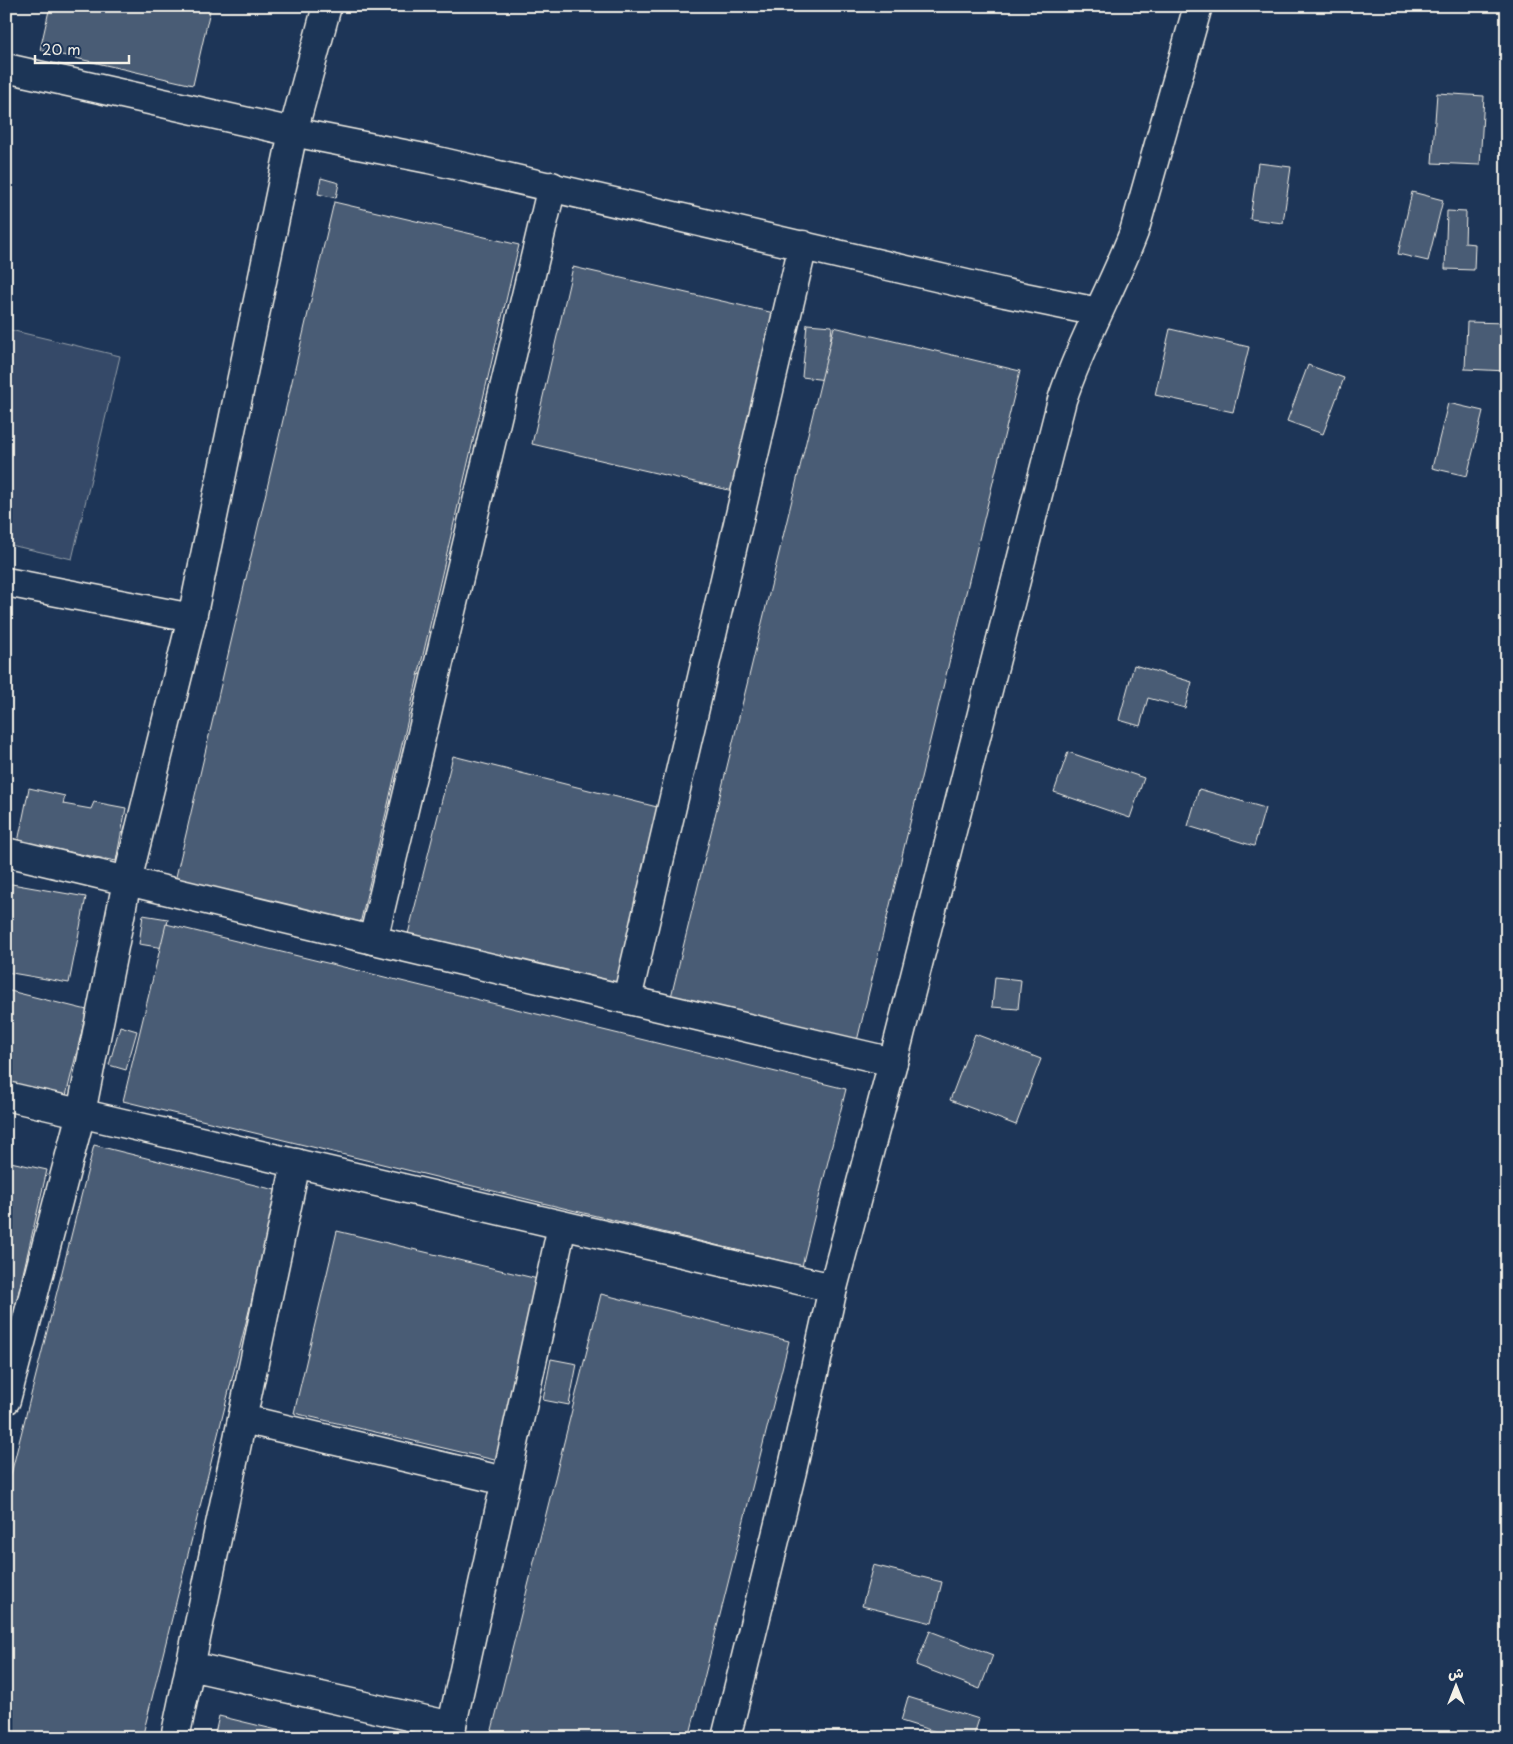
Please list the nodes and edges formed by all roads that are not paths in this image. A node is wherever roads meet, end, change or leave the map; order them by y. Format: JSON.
{"nodes":[{"id":1,"x":327,"y":6,"type":"edge"},
{"id":2,"x":1198,"y":6,"type":"edge"},
{"id":3,"x":6,"y":68,"type":"edge"},
{"id":4,"x":293,"y":132,"type":"junction"},
{"id":5,"x":552,"y":186,"type":"junction"},
{"id":6,"x":803,"y":245,"type":"junction"},
{"id":7,"x":1098,"y":312,"type":"junction"},
{"id":8,"x":6,"y":582,"type":"edge"},
{"id":9,"x":192,"y":618,"type":"junction"},
{"id":10,"x":6,"y":852,"type":"edge"},
{"id":11,"x":127,"y":881,"type":"junction"},
{"id":12,"x":373,"y":940,"type":"junction"},
{"id":13,"x":627,"y":999,"type":"junction"},
{"id":14,"x":893,"y":1062,"type":"junction"},
{"id":15,"x":6,"y":1096,"type":"edge"},
{"id":16,"x":81,"y":1113,"type":"junction"},
{"id":17,"x":296,"y":1164,"type":"junction"},
{"id":18,"x":562,"y":1226,"type":"junction"},
{"id":19,"x":833,"y":1288,"type":"junction"},
{"id":20,"x":6,"y":1400,"type":"edge"},
{"id":21,"x":242,"y":1419,"type":"junction"},
{"id":22,"x":505,"y":1481,"type":"junction"},
{"id":23,"x":190,"y":1666,"type":"junction"},
{"id":24,"x":450,"y":1732,"type":"edge"},
{"id":25,"x":175,"y":1738,"type":"edge"},
{"id":26,"x":726,"y":1738,"type":"edge"}],
"edges":[{"from":1,"to":4,"type":"street"},
{"from":2,"to":7,"type":"street"},
{"from":3,"to":4,"type":"street"},
{"from":4,"to":5,"type":"street"},
{"from":4,"to":9,"type":"street"},
{"from":5,"to":6,"type":"street"},
{"from":5,"to":12,"type":"street"},
{"from":6,"to":7,"type":"street"},
{"from":6,"to":13,"type":"street"},
{"from":7,"to":14,"type":"street"},
{"from":8,"to":9,"type":"street"},
{"from":9,"to":11,"type":"street"},
{"from":10,"to":11,"type":"street"},
{"from":11,"to":12,"type":"street"},
{"from":11,"to":16,"type":"street"},
{"from":12,"to":13,"type":"street"},
{"from":13,"to":14,"type":"street"},
{"from":14,"to":19,"type":"street"},
{"from":15,"to":16,"type":"street"},
{"from":16,"to":17,"type":"street"},
{"from":16,"to":20,"type":"street"},
{"from":17,"to":18,"type":"street"},
{"from":17,"to":21,"type":"street"},
{"from":18,"to":19,"type":"street"},
{"from":18,"to":22,"type":"street"},
{"from":19,"to":26,"type":"street"},
{"from":21,"to":22,"type":"street"},
{"from":21,"to":23,"type":"street"},
{"from":22,"to":24,"type":"street"},
{"from":23,"to":24,"type":"street"},
{"from":23,"to":25,"type":"street"}]}
